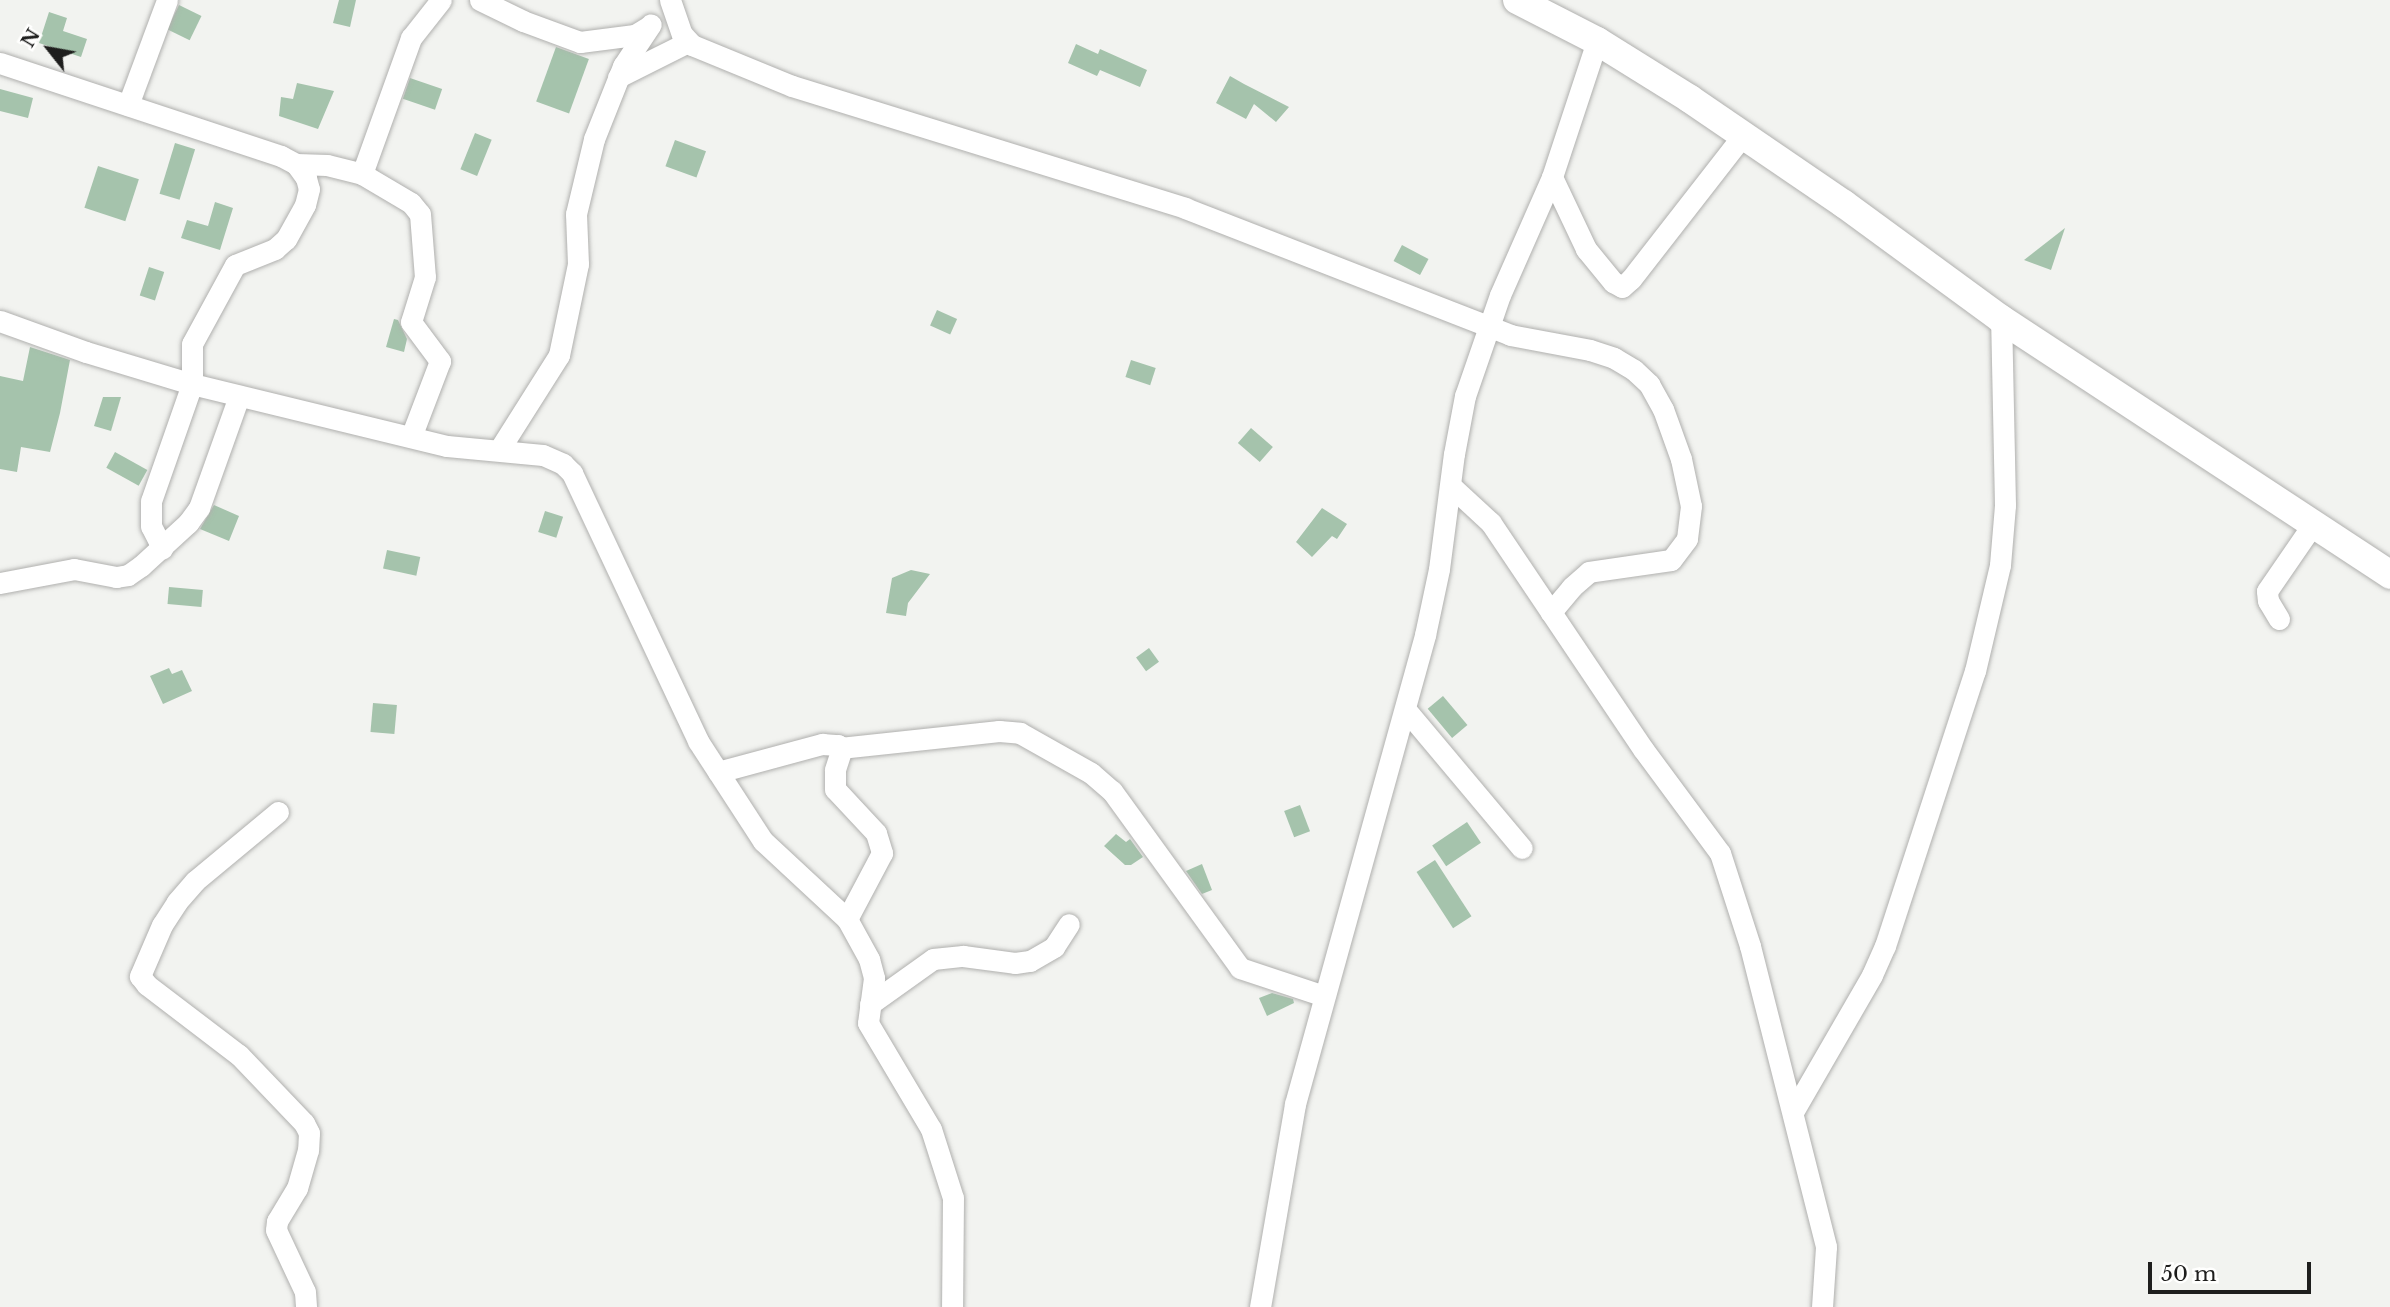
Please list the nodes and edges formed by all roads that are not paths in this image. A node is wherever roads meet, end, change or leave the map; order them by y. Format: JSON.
{"nodes":[{"id":1,"x":167,"y":0,"type":"edge"},
{"id":2,"x":441,"y":0,"type":"edge"},
{"id":3,"x":480,"y":0,"type":"edge"},
{"id":4,"x":668,"y":0,"type":"edge"},
{"id":5,"x":1517,"y":0,"type":"edge"},
{"id":6,"x":651,"y":24,"type":"junction"},
{"id":7,"x":1597,"y":41,"type":"junction"},
{"id":8,"x":688,"y":42,"type":"junction"},
{"id":9,"x":0,"y":63,"type":"edge"},
{"id":10,"x":618,"y":77,"type":"junction"},
{"id":11,"x":128,"y":105,"type":"junction"},
{"id":12,"x":1743,"y":135,"type":"junction"},
{"id":13,"x":296,"y":164,"type":"junction"},
{"id":14,"x":362,"y":174,"type":"junction"},
{"id":15,"x":1552,"y":177,"type":"junction"},
{"id":16,"x":2001,"y":319,"type":"junction"},
{"id":17,"x":0,"y":321,"type":"edge"},
{"id":18,"x":1489,"y":326,"type":"junction"},
{"id":19,"x":192,"y":384,"type":"junction"},
{"id":20,"x":239,"y":396,"type":"junction"},
{"id":21,"x":411,"y":437,"type":"junction"},
{"id":22,"x":499,"y":450,"type":"junction"},
{"id":23,"x":1451,"y":486,"type":"junction"},
{"id":24,"x":2313,"y":524,"type":"junction"},
{"id":25,"x":162,"y":548,"type":"junction"},
{"id":26,"x":2390,"y":575,"type":"edge"},
{"id":27,"x":0,"y":583,"type":"edge"},
{"id":28,"x":1551,"y":612,"type":"junction"},
{"id":29,"x":2279,"y":618,"type":"dead end"},
{"id":30,"x":1406,"y":710,"type":"junction"},
{"id":31,"x":840,"y":748,"type":"junction"},
{"id":32,"x":718,"y":772,"type":"junction"},
{"id":33,"x":278,"y":812,"type":"dead end"},
{"id":34,"x":1522,"y":848,"type":"dead end"},
{"id":35,"x":847,"y":919,"type":"junction"},
{"id":36,"x":1069,"y":924,"type":"dead end"},
{"id":37,"x":1324,"y":996,"type":"junction"},
{"id":38,"x":870,"y":1004,"type":"junction"},
{"id":39,"x":1793,"y":1112,"type":"junction"},
{"id":40,"x":306,"y":1307,"type":"edge"},
{"id":41,"x":951,"y":1307,"type":"edge"},
{"id":42,"x":1261,"y":1307,"type":"edge"},
{"id":43,"x":1822,"y":1307,"type":"edge"}],
"edges":[{"from":1,"to":11,"type":"street"},
{"from":2,"to":14,"type":"street"},
{"from":3,"to":6,"type":"street"},
{"from":4,"to":6,"type":"street"},
{"from":4,"to":8,"type":"street"},
{"from":5,"to":7,"type":"street"},
{"from":6,"to":10,"type":"street"},
{"from":7,"to":12,"type":"street"},
{"from":7,"to":15,"type":"street"},
{"from":8,"to":10,"type":"street"},
{"from":8,"to":18,"type":"street"},
{"from":9,"to":11,"type":"street"},
{"from":10,"to":22,"type":"street"},
{"from":11,"to":13,"type":"street"},
{"from":12,"to":15,"type":"street"},
{"from":12,"to":16,"type":"street"},
{"from":13,"to":14,"type":"street"},
{"from":13,"to":19,"type":"street"},
{"from":14,"to":21,"type":"street"},
{"from":15,"to":18,"type":"street"},
{"from":16,"to":24,"type":"street"},
{"from":16,"to":39,"type":"street"},
{"from":17,"to":19,"type":"street"},
{"from":18,"to":23,"type":"street"},
{"from":18,"to":28,"type":"street"},
{"from":19,"to":20,"type":"street"},
{"from":19,"to":25,"type":"street"},
{"from":20,"to":21,"type":"street"},
{"from":20,"to":25,"type":"street"},
{"from":21,"to":22,"type":"street"},
{"from":22,"to":32,"type":"street"},
{"from":23,"to":28,"type":"street"},
{"from":23,"to":30,"type":"street"},
{"from":24,"to":26,"type":"street"},
{"from":24,"to":29,"type":"street"},
{"from":25,"to":27,"type":"street"},
{"from":28,"to":39,"type":"street"},
{"from":30,"to":34,"type":"street"},
{"from":30,"to":37,"type":"street"},
{"from":31,"to":32,"type":"street"},
{"from":31,"to":35,"type":"street"},
{"from":31,"to":37,"type":"street"},
{"from":32,"to":35,"type":"street"},
{"from":33,"to":40,"type":"street"},
{"from":35,"to":38,"type":"street"},
{"from":36,"to":38,"type":"street"},
{"from":37,"to":42,"type":"street"},
{"from":38,"to":41,"type":"street"},
{"from":39,"to":43,"type":"street"}]}
